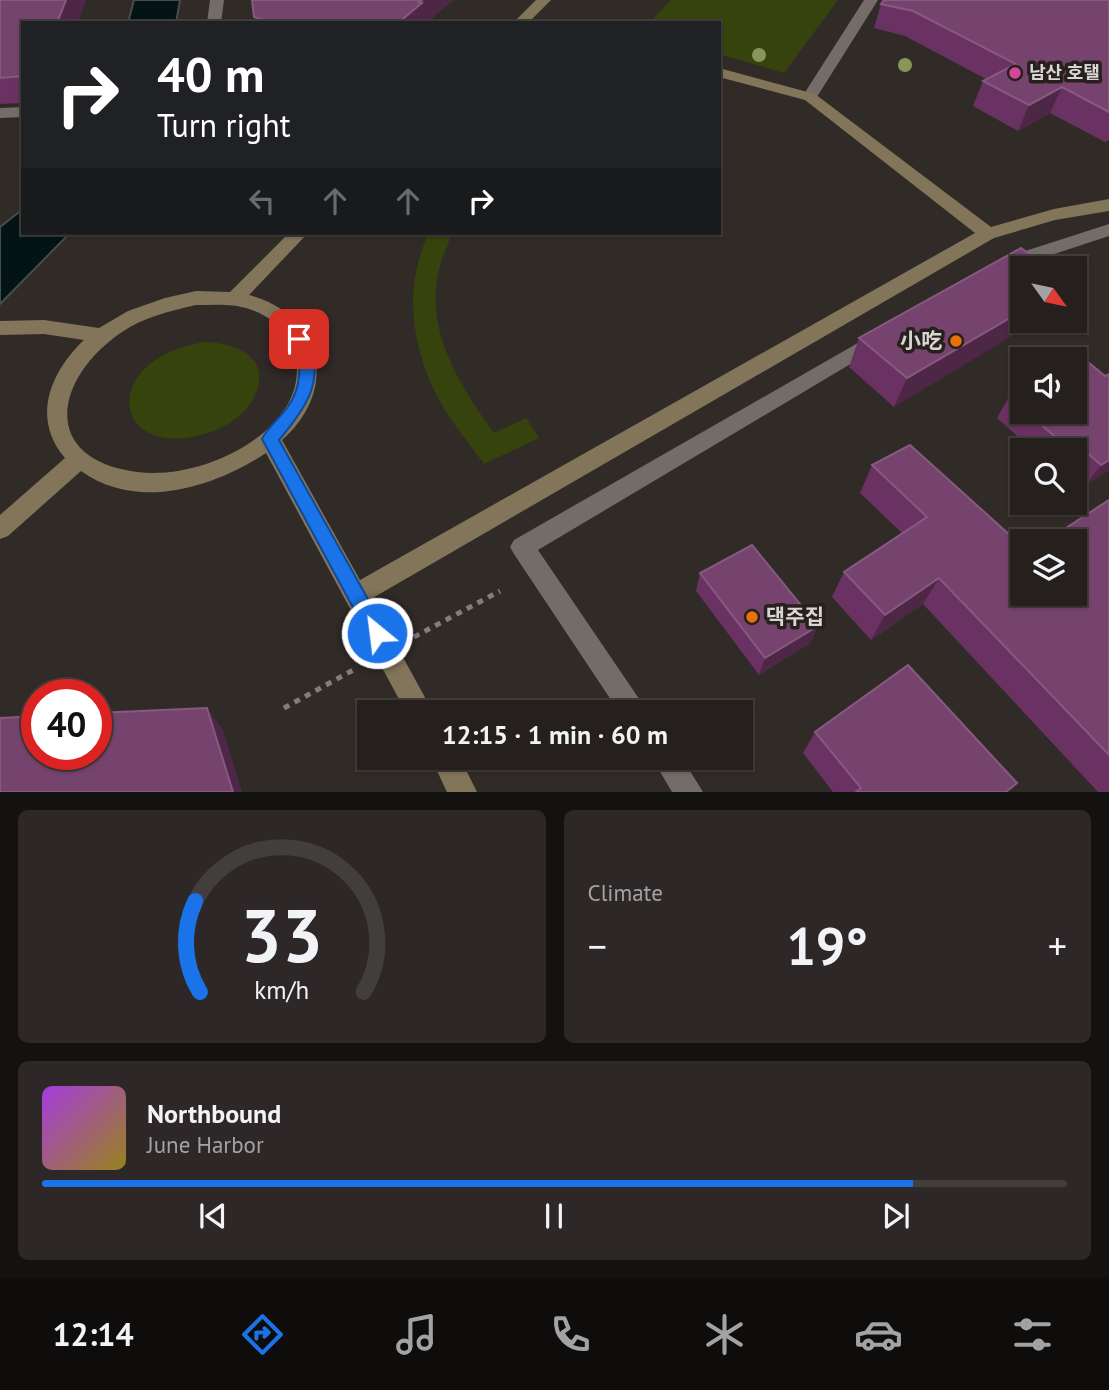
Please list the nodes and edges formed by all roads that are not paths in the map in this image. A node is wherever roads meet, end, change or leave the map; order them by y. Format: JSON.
{"nodes":[{"id":1,"x":216,"y":0,"type":"edge"},
{"id":2,"x":544,"y":0,"type":"edge"},
{"id":3,"x":871,"y":0,"type":"edge"},
{"id":4,"x":523,"y":20,"type":"edge"},
{"id":5,"x":214,"y":21,"type":"edge"},
{"id":6,"x":721,"y":73,"type":"edge"},
{"id":7,"x":810,"y":97,"type":"junction"},
{"id":8,"x":21,"y":112,"type":"edge"},
{"id":9,"x":0,"y":113,"type":"edge"},
{"id":10,"x":1109,"y":205,"type":"edge"},
{"id":11,"x":1109,"y":230,"type":"edge"},
{"id":12,"x":988,"y":234,"type":"junction"},
{"id":13,"x":297,"y":235,"type":"edge"},
{"id":14,"x":984,"y":279,"type":"edge"},
{"id":15,"x":234,"y":299,"type":"junction"},
{"id":16,"x":0,"y":327,"type":"edge"},
{"id":17,"x":900,"y":327,"type":"edge"},
{"id":18,"x":103,"y":336,"type":"junction"},
{"id":19,"x":270,"y":439,"type":"junction"},
{"id":20,"x":78,"y":460,"type":"junction"},
{"id":21,"x":0,"y":529,"type":"edge"},
{"id":22,"x":356,"y":595,"type":"junction"},
{"id":23,"x":413,"y":700,"type":"edge"},
{"id":24,"x":627,"y":700,"type":"edge"},
{"id":25,"x":451,"y":770,"type":"edge"},
{"id":26,"x":674,"y":770,"type":"edge"},
{"id":27,"x":463,"y":792,"type":"edge"},
{"id":28,"x":689,"y":792,"type":"edge"}],
"edges":[{"from":1,"to":5,"type":"street"},
{"from":2,"to":4,"type":"main road"},
{"from":3,"to":7,"type":"street"},
{"from":6,"to":7,"type":"main road"},
{"from":7,"to":12,"type":"main road"},
{"from":8,"to":9,"type":"street"},
{"from":10,"to":12,"type":"main road"},
{"from":11,"to":14,"type":"street"},
{"from":12,"to":22,"type":"main road"},
{"from":13,"to":15,"type":"main road"},
{"from":15,"to":18,"type":"main road"},
{"from":15,"to":19,"type":"main road"},
{"from":16,"to":18,"type":"main road"},
{"from":17,"to":24,"type":"street"},
{"from":18,"to":20,"type":"main road"},
{"from":19,"to":20,"type":"main road"},
{"from":19,"to":22,"type":"main road"},
{"from":20,"to":21,"type":"main road"},
{"from":22,"to":23,"type":"main road"},
{"from":25,"to":27,"type":"main road"},
{"from":26,"to":28,"type":"street"}]}
